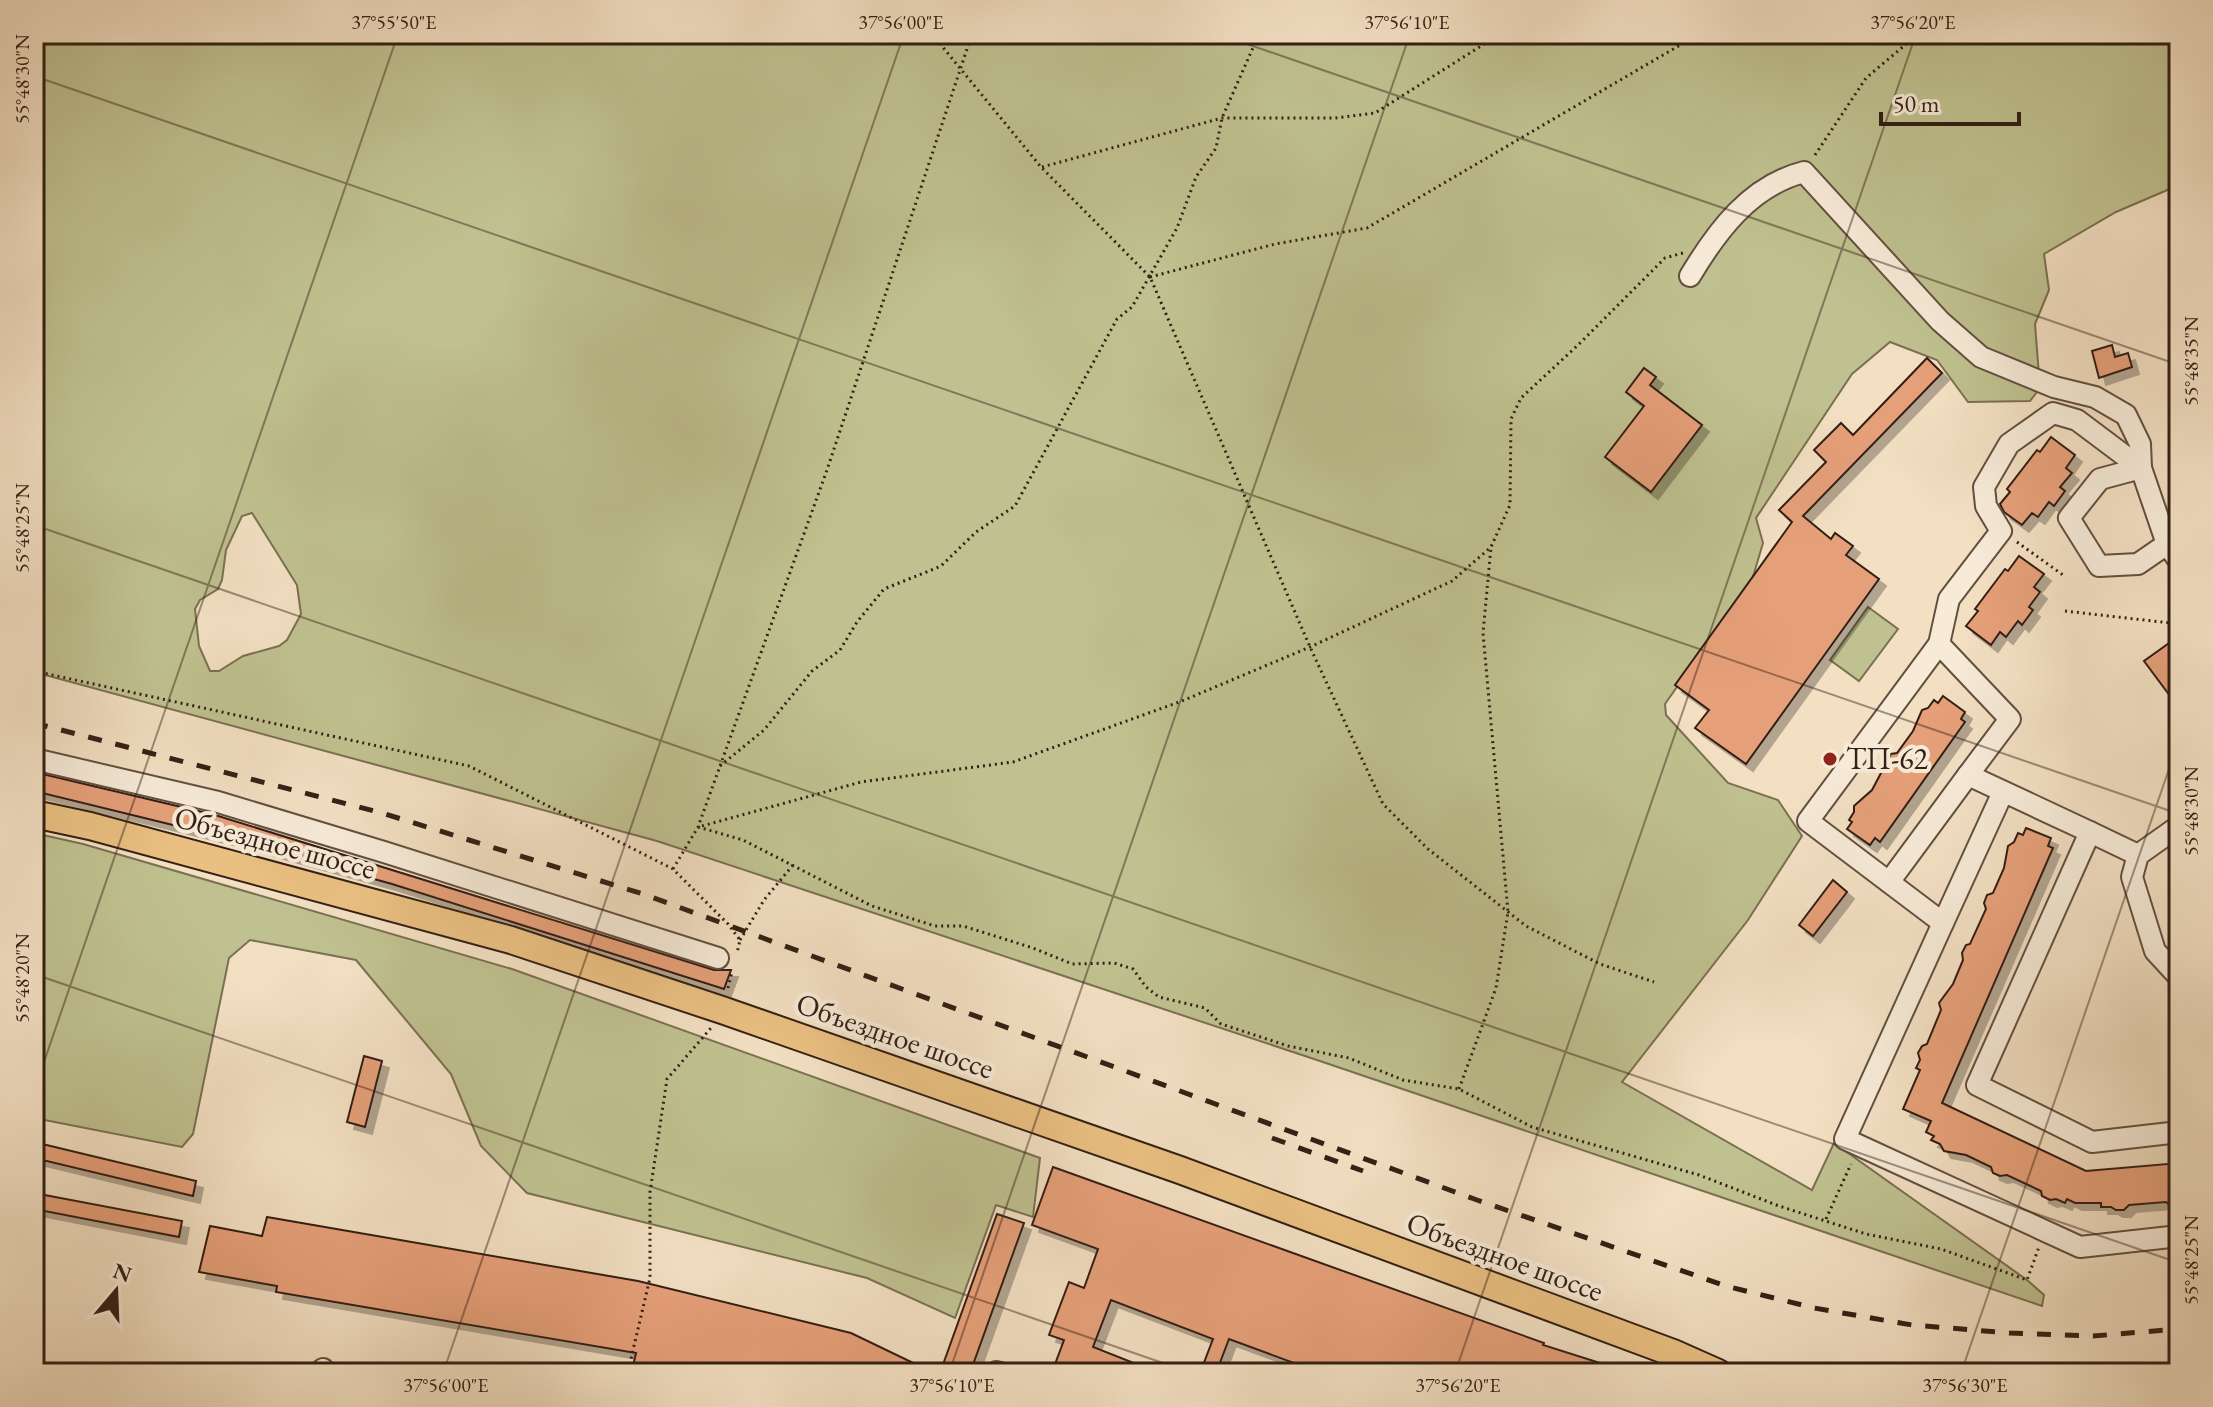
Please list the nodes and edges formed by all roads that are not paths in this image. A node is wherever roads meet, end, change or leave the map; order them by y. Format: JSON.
{"nodes":[{"id":1,"x":1690,"y":276,"type":"dead end"},
{"id":2,"x":2141,"y":468,"type":"junction"},
{"id":3,"x":2173,"y":536,"type":"edge"},
{"id":4,"x":2179,"y":561,"type":"edge"},
{"id":5,"x":1939,"y":644,"type":"junction"},
{"id":6,"x":34,"y":759,"type":"edge"},
{"id":7,"x":1968,"y":775,"type":"junction"},
{"id":8,"x":2003,"y":792,"type":"junction"},
{"id":9,"x":34,"y":814,"type":"edge"},
{"id":10,"x":2179,"y":826,"type":"edge"},
{"id":11,"x":2090,"y":832,"type":"junction"},
{"id":12,"x":2138,"y":855,"type":"junction"},
{"id":13,"x":1889,"y":882,"type":"junction"},
{"id":14,"x":1943,"y":923,"type":"junction"},
{"id":15,"x":729,"y":960,"type":"road end"},
{"id":16,"x":2179,"y":977,"type":"edge"},
{"id":17,"x":2179,"y":1132,"type":"edge"},
{"id":18,"x":2179,"y":1236,"type":"edge"},
{"id":19,"x":1718,"y":1373,"type":"edge"}],
"edges":[{"from":1,"to":2,"type":"street"},
{"from":2,"to":3,"type":"street"},
{"from":2,"to":3,"type":"street"},
{"from":2,"to":5,"type":"street"},
{"from":3,"to":4,"type":"street"},
{"from":5,"to":7,"type":"street"},
{"from":5,"to":13,"type":"street"},
{"from":6,"to":15,"type":"street"},
{"from":7,"to":8,"type":"street"},
{"from":7,"to":13,"type":"street"},
{"from":8,"to":11,"type":"street"},
{"from":8,"to":14,"type":"street"},
{"from":9,"to":19,"type":"main road","name":"Объездное шоссе"},
{"from":10,"to":12,"type":"street"},
{"from":11,"to":12,"type":"street"},
{"from":11,"to":17,"type":"street"},
{"from":12,"to":16,"type":"street"},
{"from":13,"to":14,"type":"street"},
{"from":14,"to":18,"type":"street"}]}
